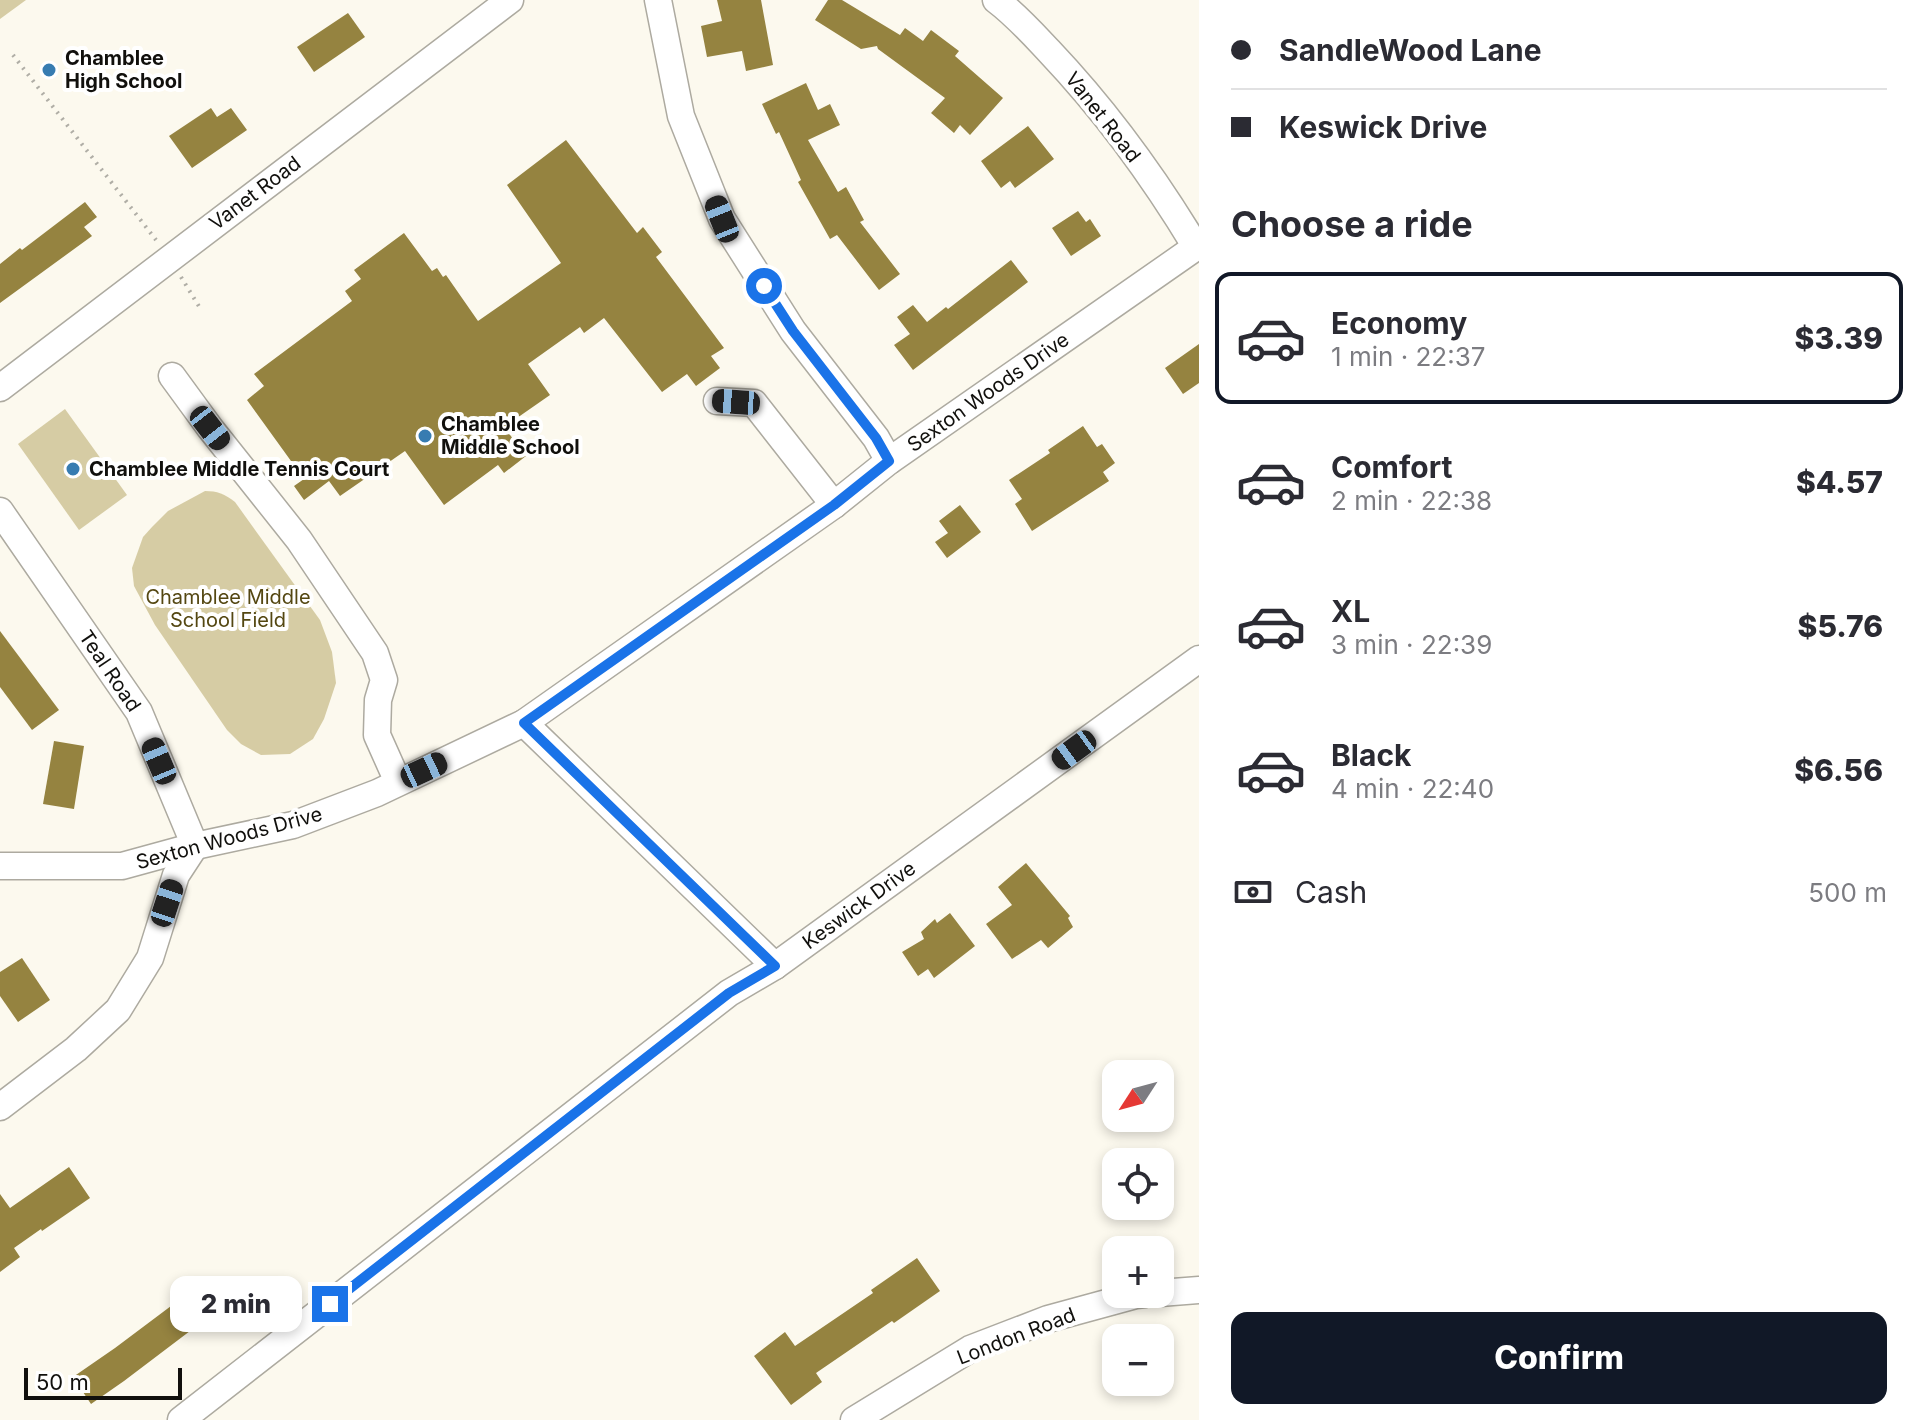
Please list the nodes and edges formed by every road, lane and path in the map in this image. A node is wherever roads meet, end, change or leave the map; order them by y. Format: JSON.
{"nodes":[{"id":1,"x":510,"y":0,"type":"edge"},
{"id":2,"x":658,"y":0,"type":"edge"},
{"id":3,"x":996,"y":0,"type":"edge"},
{"id":4,"x":13,"y":55,"type":"dead end"},
{"id":5,"x":1198,"y":246,"type":"edge"},
{"id":6,"x":164,"y":251,"type":"dead end"},
{"id":7,"x":178,"y":271,"type":"dead end"},
{"id":8,"x":200,"y":308,"type":"dead end"},
{"id":9,"x":172,"y":376,"type":"dead end"},
{"id":10,"x":0,"y":388,"type":"edge"},
{"id":11,"x":717,"y":401,"type":"dead end"},
{"id":12,"x":889,"y":461,"type":"junction"},
{"id":13,"x":834,"y":505,"type":"junction"},
{"id":14,"x":0,"y":511,"type":"edge"},
{"id":15,"x":1199,"y":659,"type":"edge"},
{"id":16,"x":524,"y":723,"type":"junction"},
{"id":17,"x":398,"y":782,"type":"junction"},
{"id":18,"x":195,"y":846,"type":"junction"},
{"id":19,"x":0,"y":866,"type":"edge"},
{"id":20,"x":775,"y":966,"type":"junction"},
{"id":21,"x":0,"y":1107,"type":"edge"},
{"id":22,"x":1199,"y":1290,"type":"edge"},
{"id":23,"x":1174,"y":1292,"type":"edge"},
{"id":24,"x":1102,"y":1304,"type":"edge"},
{"id":25,"x":181,"y":1420,"type":"edge"},
{"id":26,"x":854,"y":1420,"type":"edge"}],
"edges":[{"from":1,"to":10,"type":"street","name":"Vanet Road"},
{"from":2,"to":12,"type":"street"},
{"from":3,"to":5,"type":"street","name":"Vanet Road"},
{"from":4,"to":6,"type":"path"},
{"from":5,"to":12,"type":"street","name":"Sexton Woods Drive"},
{"from":7,"to":8,"type":"path"},
{"from":9,"to":17,"type":"street"},
{"from":11,"to":13,"type":"street"},
{"from":12,"to":13,"type":"street","name":"Sexton Woods Drive"},
{"from":13,"to":16,"type":"street","name":"Sexton Woods Drive"},
{"from":14,"to":18,"type":"street","name":"Teal Road"},
{"from":15,"to":20,"type":"street","name":"Keswick Drive"},
{"from":16,"to":17,"type":"street","name":"Sexton Woods Drive"},
{"from":16,"to":20,"type":"street"},
{"from":17,"to":18,"type":"street","name":"Sexton Woods Drive"},
{"from":18,"to":19,"type":"street","name":"Sexton Woods Drive"},
{"from":18,"to":21,"type":"street"},
{"from":20,"to":25,"type":"street","name":"Keswick Drive"},
{"from":22,"to":23,"type":"street"},
{"from":24,"to":26,"type":"street","name":"London Road"}]}
